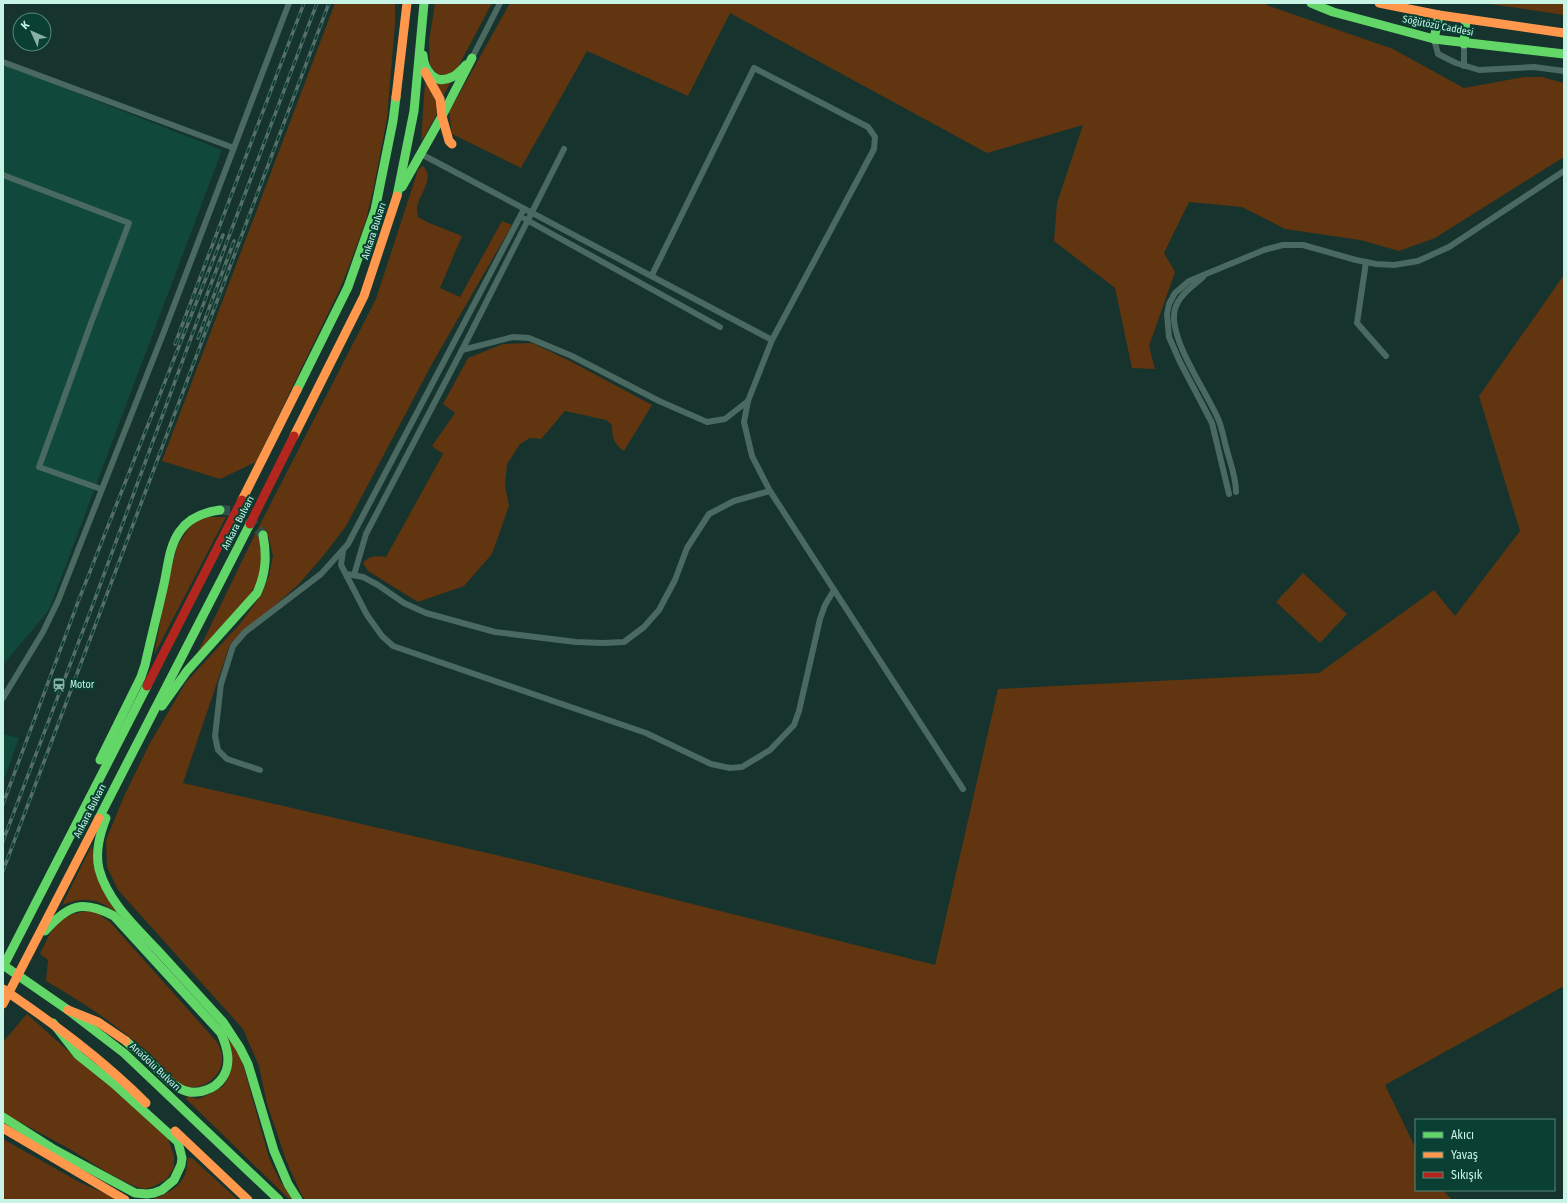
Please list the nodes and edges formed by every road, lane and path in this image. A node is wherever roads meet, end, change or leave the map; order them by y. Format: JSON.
{"nodes":[{"id":1,"x":289,"y":3,"type":"edge"},
{"id":2,"x":403,"y":3,"type":"edge"},
{"id":3,"x":407,"y":3,"type":"edge"},
{"id":4,"x":424,"y":3,"type":"edge"},
{"id":5,"x":428,"y":3,"type":"edge"},
{"id":6,"x":500,"y":3,"type":"edge"},
{"id":7,"x":1311,"y":3,"type":"edge"},
{"id":8,"x":1379,"y":3,"type":"edge"},
{"id":9,"x":1439,"y":15,"type":"junction"},
{"id":10,"x":1466,"y":19,"type":"junction"},
{"id":11,"x":423,"y":27,"type":"junction"},
{"id":12,"x":1564,"y":33,"type":"edge"},
{"id":13,"x":403,"y":39,"type":"junction"},
{"id":14,"x":1434,"y":39,"type":"junction"},
{"id":15,"x":1464,"y":44,"type":"junction"},
{"id":16,"x":1564,"y":54,"type":"edge"},
{"id":17,"x":472,"y":58,"type":"junction"},
{"id":18,"x":3,"y":62,"type":"edge"},
{"id":19,"x":423,"y":62,"type":"junction"},
{"id":20,"x":1464,"y":66,"type":"junction"},
{"id":21,"x":1564,"y":71,"type":"edge"},
{"id":22,"x":442,"y":116,"type":"junction"},
{"id":23,"x":452,"y":144,"type":"dead end"},
{"id":24,"x":234,"y":148,"type":"junction"},
{"id":25,"x":564,"y":149,"type":"dead end"},
{"id":26,"x":421,"y":154,"type":"junction"},
{"id":27,"x":1564,"y":171,"type":"edge"},
{"id":28,"x":3,"y":175,"type":"edge"},
{"id":29,"x":398,"y":194,"type":"junction"},
{"id":30,"x":524,"y":209,"type":"junction"},
{"id":31,"x":532,"y":213,"type":"junction"},
{"id":32,"x":520,"y":217,"type":"junction"},
{"id":33,"x":528,"y":221,"type":"junction"},
{"id":34,"x":1366,"y":262,"type":"junction"},
{"id":35,"x":1207,"y":274,"type":"junction"},
{"id":36,"x":652,"y":275,"type":"junction"},
{"id":37,"x":720,"y":327,"type":"dead end"},
{"id":38,"x":772,"y":340,"type":"junction"},
{"id":39,"x":462,"y":350,"type":"junction"},
{"id":40,"x":1386,"y":356,"type":"dead end"},
{"id":41,"x":748,"y":402,"type":"junction"},
{"id":42,"x":101,"y":489,"type":"junction"},
{"id":43,"x":770,"y":492,"type":"junction"},
{"id":44,"x":1236,"y":492,"type":"dead end"},
{"id":45,"x":1229,"y":494,"type":"dead end"},
{"id":46,"x":220,"y":510,"type":"tunnel mouth"},
{"id":47,"x":263,"y":535,"type":"tunnel mouth"},
{"id":48,"x":343,"y":550,"type":"junction"},
{"id":49,"x":347,"y":574,"type":"junction"},
{"id":50,"x":354,"y":576,"type":"junction"},
{"id":51,"x":834,"y":590,"type":"junction"},
{"id":52,"x":3,"y":698,"type":"edge"},
{"id":53,"x":139,"y":738,"type":"junction"},
{"id":54,"x":260,"y":770,"type":"dead end"},
{"id":55,"x":963,"y":789,"type":"dead end"},
{"id":56,"x":83,"y":809,"type":"junction"},
{"id":57,"x":35,"y":943,"type":"junction"},
{"id":58,"x":3,"y":966,"type":"edge"},
{"id":59,"x":3,"y":989,"type":"edge"},
{"id":60,"x":3,"y":1004,"type":"edge"},
{"id":61,"x":68,"y":1010,"type":"junction"},
{"id":62,"x":53,"y":1023,"type":"junction"},
{"id":63,"x":3,"y":1117,"type":"edge"},
{"id":64,"x":3,"y":1128,"type":"edge"},
{"id":65,"x":125,"y":1200,"type":"edge"},
{"id":66,"x":248,"y":1200,"type":"edge"},
{"id":67,"x":279,"y":1200,"type":"edge"},
{"id":68,"x":298,"y":1200,"type":"edge"}],
"edges":[{"from":1,"to":24,"type":"street"},
{"from":2,"to":13,"type":"main road","name":"Ankara Bulvarı"},
{"from":3,"to":13,"type":"main road","name":"Ankara Bulvarı"},
{"from":4,"to":11,"type":"main road","name":"Ankara Bulvarı"},
{"from":5,"to":11,"type":"main road","name":"Ankara Bulvarı"},
{"from":6,"to":17,"type":"street"},
{"from":7,"to":14,"type":"main road","name":"Söğütözü Caddesi"},
{"from":8,"to":9,"type":"main road","name":"Söğütözü Caddesi"},
{"from":9,"to":10,"type":"main road","name":"Söğütözü Caddesi"},
{"from":9,"to":14,"type":"main road"},
{"from":10,"to":12,"type":"main road","name":"Söğütözü Caddesi"},
{"from":10,"to":15,"type":"main road"},
{"from":11,"to":19,"type":"main road"},
{"from":11,"to":29,"type":"main road","name":"Ankara Bulvarı"},
{"from":13,"to":56,"type":"main road","name":"Ankara Bulvarı"},
{"from":14,"to":15,"type":"main road","name":"Söğütözü Caddesi"},
{"from":14,"to":20,"type":"street"},
{"from":15,"to":16,"type":"main road","name":"Söğütözü Caddesi"},
{"from":15,"to":20,"type":"street"},
{"from":17,"to":19,"type":"main road"},
{"from":17,"to":22,"type":"main road"},
{"from":18,"to":24,"type":"street"},
{"from":19,"to":22,"type":"main road"},
{"from":20,"to":21,"type":"street"},
{"from":22,"to":23,"type":"main road"},
{"from":22,"to":26,"type":"main road"},
{"from":24,"to":42,"type":"street"},
{"from":25,"to":31,"type":"street"},
{"from":26,"to":29,"type":"main road"},
{"from":26,"to":30,"type":"street"},
{"from":27,"to":34,"type":"street"},
{"from":28,"to":42,"type":"street"},
{"from":29,"to":53,"type":"main road","name":"Ankara Bulvarı"},
{"from":30,"to":31,"type":"street"},
{"from":30,"to":32,"type":"street"},
{"from":31,"to":33,"type":"street"},
{"from":31,"to":36,"type":"street"},
{"from":32,"to":33,"type":"street"},
{"from":32,"to":48,"type":"street"},
{"from":33,"to":37,"type":"street"},
{"from":33,"to":39,"type":"street"},
{"from":34,"to":35,"type":"street"},
{"from":34,"to":40,"type":"street"},
{"from":35,"to":44,"type":"street"},
{"from":35,"to":45,"type":"street"},
{"from":36,"to":38,"type":"street"},
{"from":36,"to":38,"type":"street"},
{"from":38,"to":41,"type":"street"},
{"from":39,"to":41,"type":"street"},
{"from":39,"to":50,"type":"street"},
{"from":41,"to":43,"type":"street"},
{"from":42,"to":52,"type":"street"},
{"from":43,"to":50,"type":"street"},
{"from":43,"to":51,"type":"street"},
{"from":46,"to":56,"type":"main road"},
{"from":47,"to":53,"type":"main road"},
{"from":48,"to":49,"type":"street"},
{"from":48,"to":54,"type":"street"},
{"from":49,"to":50,"type":"street"},
{"from":49,"to":51,"type":"street"},
{"from":51,"to":55,"type":"street"},
{"from":53,"to":57,"type":"main road","name":"Ankara Bulvarı"},
{"from":53,"to":68,"type":"main road"},
{"from":56,"to":58,"type":"main road","name":"Ankara Bulvarı"},
{"from":57,"to":60,"type":"main road","name":"Ankara Bulvarı"},
{"from":57,"to":61,"type":"main road"},
{"from":58,"to":61,"type":"main road","name":"Anadolu Bulvarı"},
{"from":59,"to":62,"type":"main road"},
{"from":61,"to":67,"type":"main road","name":"Anadolu Bulvarı"},
{"from":62,"to":63,"type":"main road"},
{"from":62,"to":66,"type":"main road"},
{"from":64,"to":65,"type":"main road"}]}
